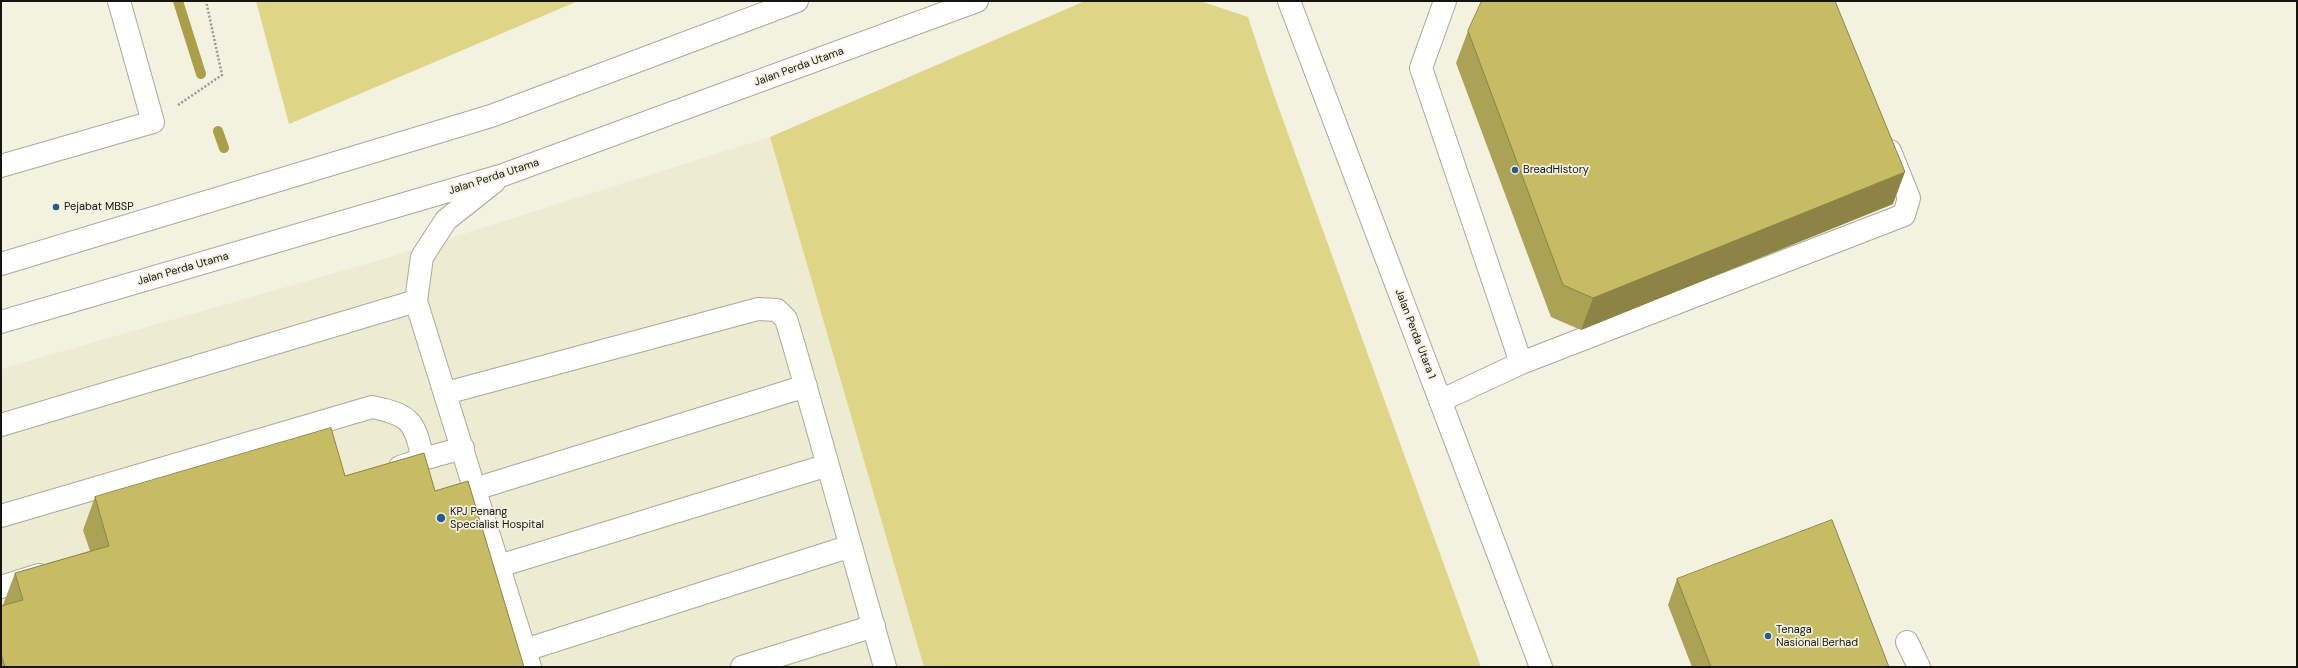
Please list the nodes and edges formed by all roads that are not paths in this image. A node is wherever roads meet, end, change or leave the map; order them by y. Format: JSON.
{"nodes":[{"id":1,"x":119,"y":1,"type":"edge"},
{"id":2,"x":797,"y":1,"type":"edge"},
{"id":3,"x":977,"y":1,"type":"edge"},
{"id":4,"x":1289,"y":1,"type":"edge"},
{"id":5,"x":1445,"y":1,"type":"edge"},
{"id":6,"x":1883,"y":133,"type":"edge"},
{"id":7,"x":1,"y":166,"type":"edge"},
{"id":8,"x":504,"y":175,"type":"junction"},
{"id":9,"x":1,"y":264,"type":"edge"},
{"id":10,"x":416,"y":301,"type":"junction"},
{"id":11,"x":1,"y":322,"type":"edge"},
{"id":12,"x":1521,"y":363,"type":"junction"},
{"id":13,"x":806,"y":386,"type":"junction"},
{"id":14,"x":446,"y":393,"type":"junction"},
{"id":15,"x":1440,"y":401,"type":"junction"},
{"id":16,"x":1,"y":425,"type":"edge"},
{"id":17,"x":463,"y":448,"type":"junction"},
{"id":18,"x":423,"y":459,"type":"junction"},
{"id":19,"x":828,"y":465,"type":"junction"},
{"id":20,"x":380,"y":473,"type":"edge"},
{"id":21,"x":475,"y":489,"type":"junction"},
{"id":22,"x":1,"y":516,"type":"edge"},
{"id":23,"x":851,"y":546,"type":"junction"},
{"id":24,"x":499,"y":566,"type":"junction"},
{"id":25,"x":62,"y":568,"type":"edge"},
{"id":26,"x":1,"y":587,"type":"edge"},
{"id":27,"x":874,"y":626,"type":"junction"},
{"id":28,"x":1907,"y":642,"type":"dead end"},
{"id":29,"x":527,"y":658,"type":"edge"},
{"id":30,"x":742,"y":667,"type":"edge"},
{"id":31,"x":885,"y":667,"type":"edge"},
{"id":32,"x":1541,"y":667,"type":"edge"},
{"id":33,"x":1919,"y":667,"type":"edge"}],
"edges":[{"from":1,"to":7,"type":"street"},
{"from":2,"to":9,"type":"street"},
{"from":3,"to":8,"type":"street","name":"Jalan Perda Utama"},
{"from":4,"to":15,"type":"street","name":"Jalan Perda Utara 1"},
{"from":5,"to":12,"type":"street"},
{"from":6,"to":12,"type":"street"},
{"from":8,"to":10,"type":"street"},
{"from":8,"to":11,"type":"street","name":"Jalan Perda Utama"},
{"from":10,"to":14,"type":"street"},
{"from":10,"to":16,"type":"street"},
{"from":12,"to":15,"type":"street"},
{"from":13,"to":14,"type":"street"},
{"from":13,"to":19,"type":"street"},
{"from":13,"to":21,"type":"street"},
{"from":14,"to":17,"type":"street"},
{"from":15,"to":32,"type":"street","name":"Jalan Perda Utara 1"},
{"from":17,"to":18,"type":"street"},
{"from":17,"to":21,"type":"street"},
{"from":18,"to":20,"type":"street"},
{"from":18,"to":22,"type":"street"},
{"from":19,"to":23,"type":"street"},
{"from":19,"to":24,"type":"street"},
{"from":21,"to":24,"type":"street"},
{"from":23,"to":27,"type":"street"},
{"from":23,"to":29,"type":"street"},
{"from":24,"to":29,"type":"street"},
{"from":25,"to":26,"type":"street"},
{"from":27,"to":30,"type":"street"},
{"from":27,"to":31,"type":"street"},
{"from":28,"to":33,"type":"street"}]}
